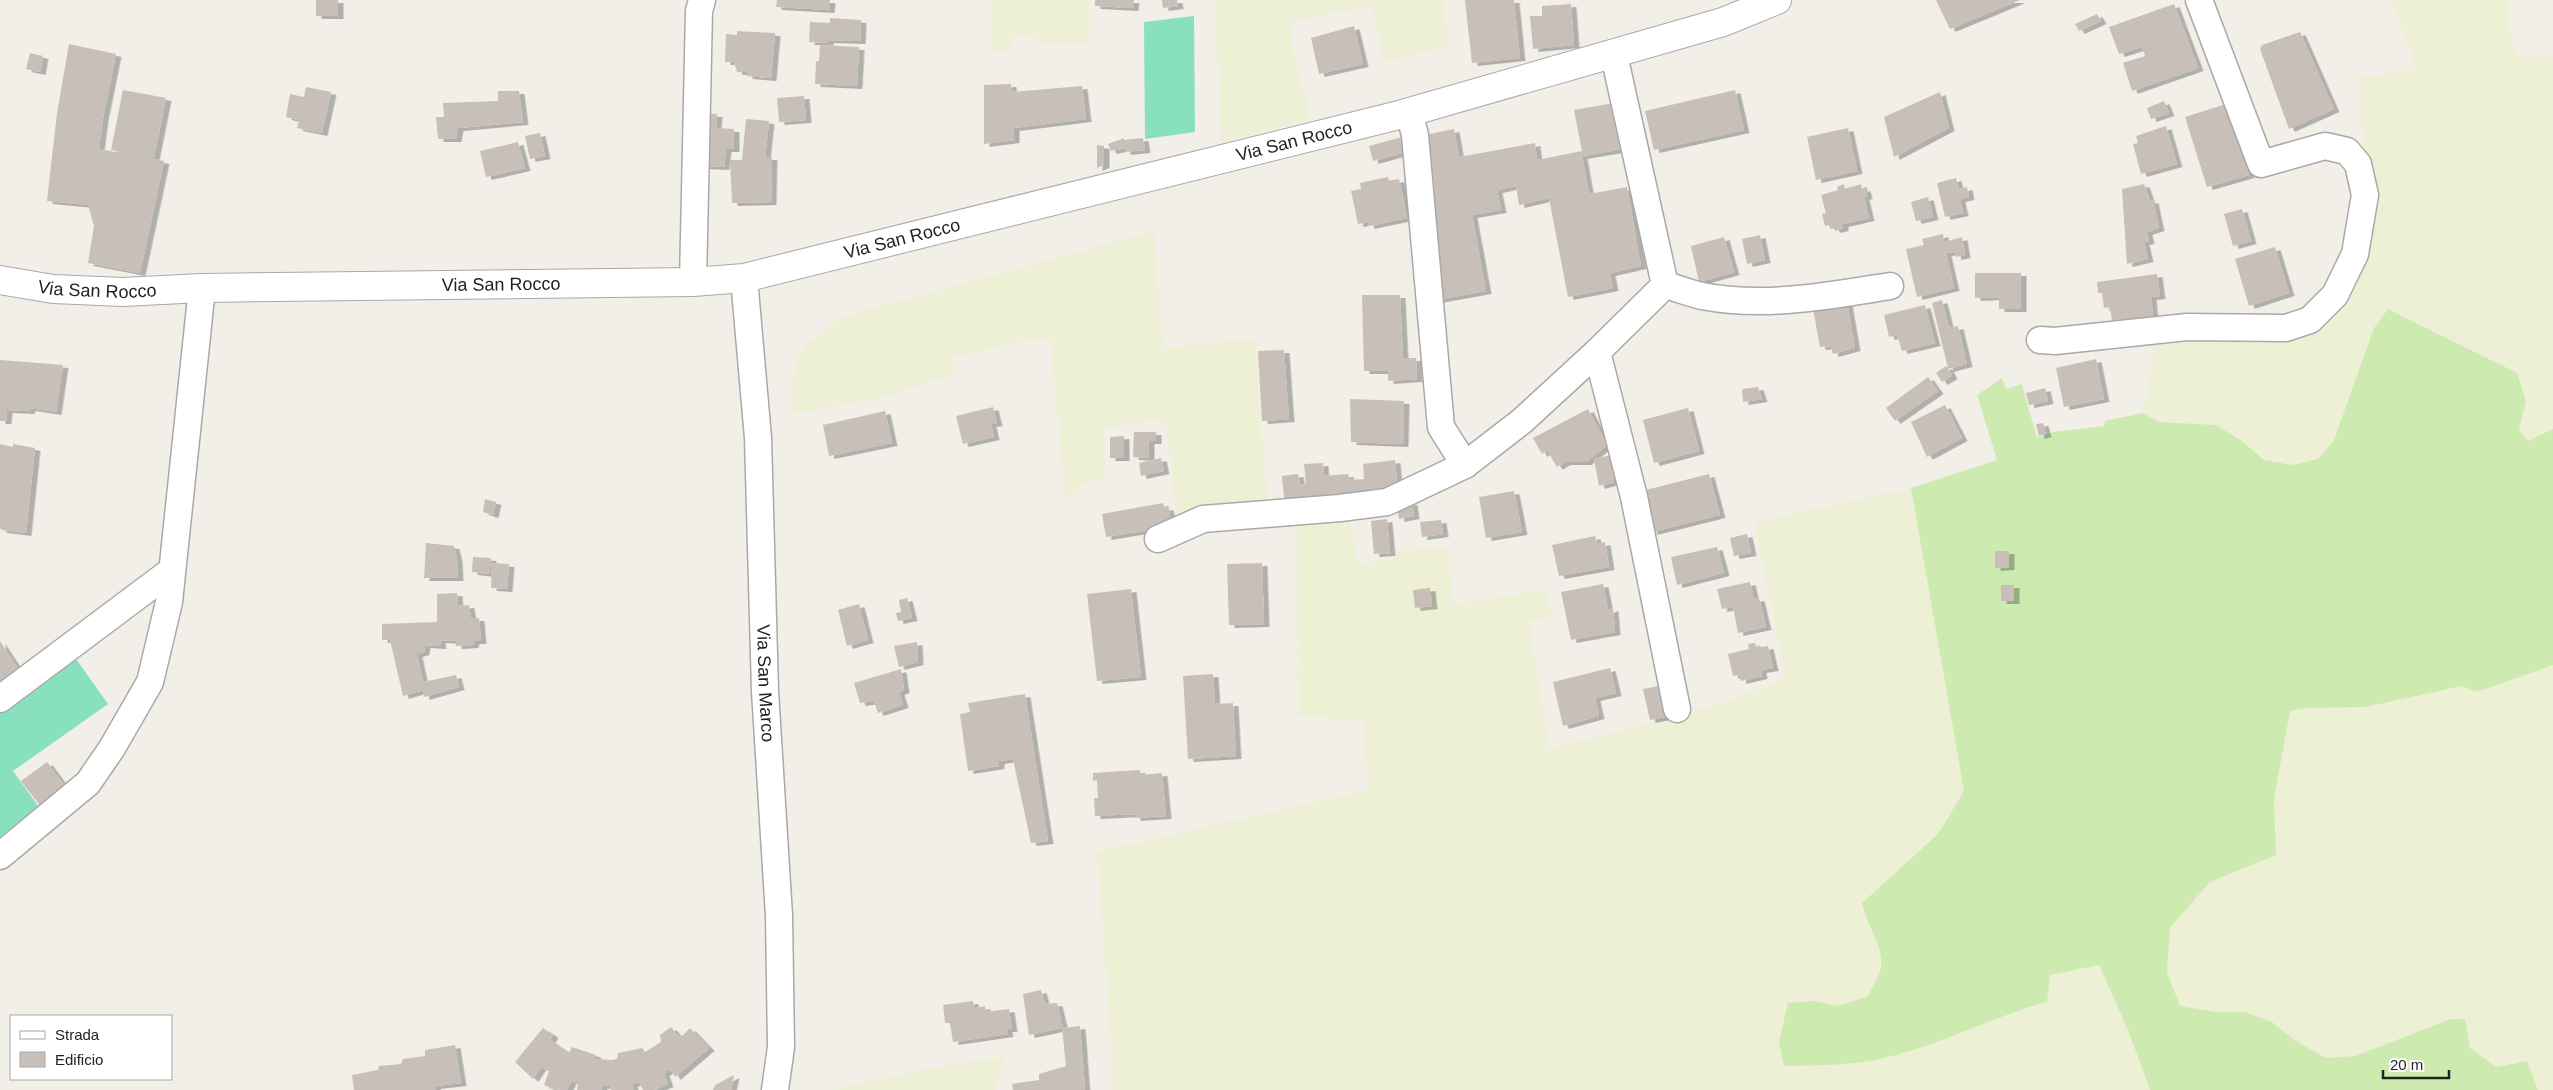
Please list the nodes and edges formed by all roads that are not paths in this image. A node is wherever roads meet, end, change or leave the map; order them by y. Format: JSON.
{"nodes":[{"id":1,"x":702,"y":0,"type":"edge"},
{"id":2,"x":1778,"y":0,"type":"edge"},
{"id":3,"x":2199,"y":0,"type":"edge"},
{"id":4,"x":1614,"y":55,"type":"junction"},
{"id":5,"x":1409,"y":112,"type":"junction"},
{"id":6,"x":744,"y":278,"type":"junction"},
{"id":7,"x":0,"y":280,"type":"edge"},
{"id":8,"x":694,"y":282,"type":"junction"},
{"id":9,"x":1665,"y":285,"type":"junction"},
{"id":10,"x":1890,"y":286,"type":"dead end"},
{"id":11,"x":202,"y":288,"type":"junction"},
{"id":12,"x":2040,"y":340,"type":"dead end"},
{"id":13,"x":1597,"y":352,"type":"junction"},
{"id":14,"x":1465,"y":465,"type":"junction"},
{"id":15,"x":1158,"y":539,"type":"dead end"},
{"id":16,"x":171,"y":571,"type":"junction"},
{"id":17,"x":0,"y":700,"type":"edge"},
{"id":18,"x":1677,"y":709,"type":"dead end"},
{"id":19,"x":0,"y":856,"type":"edge"},
{"id":20,"x":775,"y":1090,"type":"edge"}],
"edges":[{"from":1,"to":8,"type":"street"},
{"from":2,"to":4,"type":"street","name":"Via San Rocco"},
{"from":3,"to":12,"type":"street"},
{"from":4,"to":5,"type":"street","name":"Via San Rocco"},
{"from":4,"to":9,"type":"street"},
{"from":5,"to":6,"type":"street","name":"Via San Rocco"},
{"from":5,"to":14,"type":"street"},
{"from":6,"to":8,"type":"street","name":"Via San Rocco"},
{"from":6,"to":20,"type":"street","name":"Via San Marco"},
{"from":7,"to":11,"type":"street","name":"Via San Rocco"},
{"from":8,"to":11,"type":"street","name":"Via San Rocco"},
{"from":9,"to":10,"type":"street"},
{"from":9,"to":13,"type":"street"},
{"from":11,"to":16,"type":"street"},
{"from":13,"to":14,"type":"street"},
{"from":13,"to":18,"type":"street"},
{"from":14,"to":15,"type":"street"},
{"from":16,"to":17,"type":"street"},
{"from":16,"to":19,"type":"street"}]}
